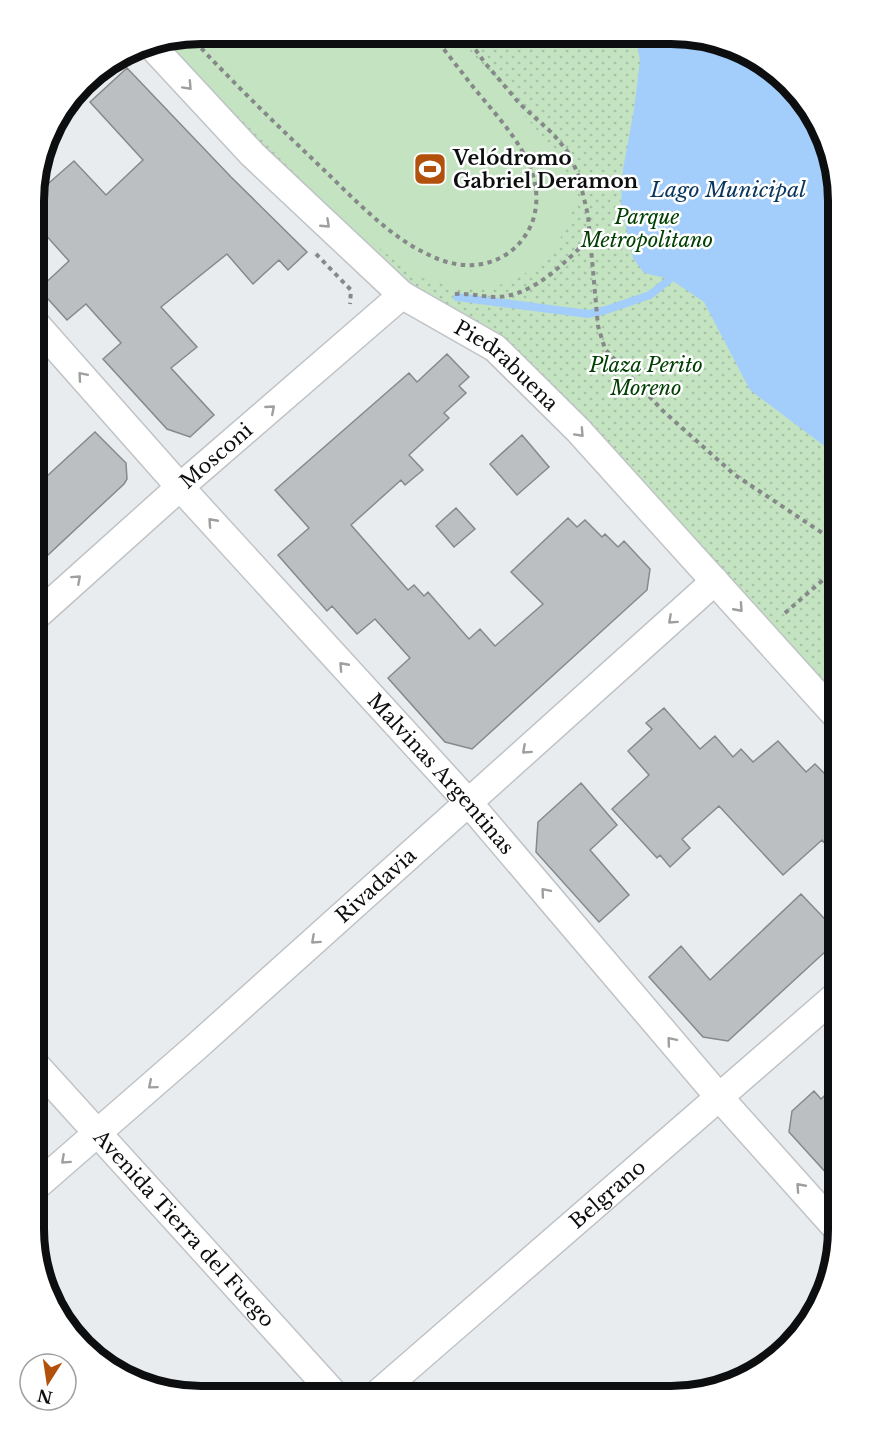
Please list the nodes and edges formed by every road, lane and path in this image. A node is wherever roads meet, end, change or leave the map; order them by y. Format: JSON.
{"nodes":[{"id":1,"x":197,"y":44,"type":"edge"},
{"id":2,"x":440,"y":44,"type":"edge"},
{"id":3,"x":471,"y":44,"type":"edge"},
{"id":4,"x":156,"y":50,"type":"edge"},
{"id":5,"x":590,"y":238,"type":"junction"},
{"id":6,"x":351,"y":290,"type":"dead end"},
{"id":7,"x":448,"y":294,"type":"dead end"},
{"id":8,"x":402,"y":295,"type":"junction"},
{"id":9,"x":349,"y":313,"type":"dead end"},
{"id":10,"x":44,"y":333,"type":"edge"},
{"id":11,"x":180,"y":487,"type":"junction"},
{"id":12,"x":828,"y":537,"type":"edge"},
{"id":13,"x":828,"y":576,"type":"edge"},
{"id":14,"x":715,"y":581,"type":"junction"},
{"id":15,"x":44,"y":609,"type":"edge"},
{"id":16,"x":785,"y":613,"type":"dead end"},
{"id":17,"x":828,"y":707,"type":"edge"},
{"id":18,"x":468,"y":802,"type":"junction"},
{"id":19,"x":828,"y":1003,"type":"edge"},
{"id":20,"x":44,"y":1074,"type":"edge"},
{"id":21,"x":719,"y":1097,"type":"junction"},
{"id":22,"x":97,"y":1132,"type":"junction"},
{"id":23,"x":44,"y":1179,"type":"edge"},
{"id":24,"x":828,"y":1219,"type":"edge"},
{"id":25,"x":327,"y":1386,"type":"edge"},
{"id":26,"x":387,"y":1386,"type":"edge"}],
"edges":[{"from":1,"to":2,"type":"path"},
{"from":3,"to":5,"type":"path"},
{"from":4,"to":8,"type":"street","name":"Piedrabuena","one_way":true},
{"from":5,"to":7,"type":"path"},
{"from":5,"to":12,"type":"path"},
{"from":6,"to":9,"type":"path"},
{"from":11,"to":8,"type":"street","name":"Mosconi","one_way":true},
{"from":8,"to":14,"type":"street","name":"Piedrabuena","one_way":true},
{"from":11,"to":10,"type":"street","name":"Malvinas Argentinas","one_way":true},
{"from":15,"to":11,"type":"street","name":"Mosconi","one_way":true},
{"from":18,"to":11,"type":"street","name":"Malvinas Argentinas","one_way":true},
{"from":13,"to":16,"type":"path"},
{"from":14,"to":17,"type":"street","name":"Piedrabuena","one_way":true},
{"from":14,"to":18,"type":"street","name":"Rivadavia","one_way":true},
{"from":21,"to":18,"type":"street","name":"Malvinas Argentinas","one_way":true},
{"from":18,"to":22,"type":"street","name":"Rivadavia","one_way":true},
{"from":19,"to":21,"type":"street","name":"Belgrano"},
{"from":20,"to":22,"type":"street","name":"Avenida Tierra del Fuego"},
{"from":24,"to":21,"type":"street","name":"Malvinas Argentinas","one_way":true},
{"from":21,"to":26,"type":"street","name":"Belgrano"},
{"from":22,"to":23,"type":"street","name":"Rivadavia","one_way":true},
{"from":22,"to":25,"type":"street","name":"Avenida Tierra del Fuego"}]}
